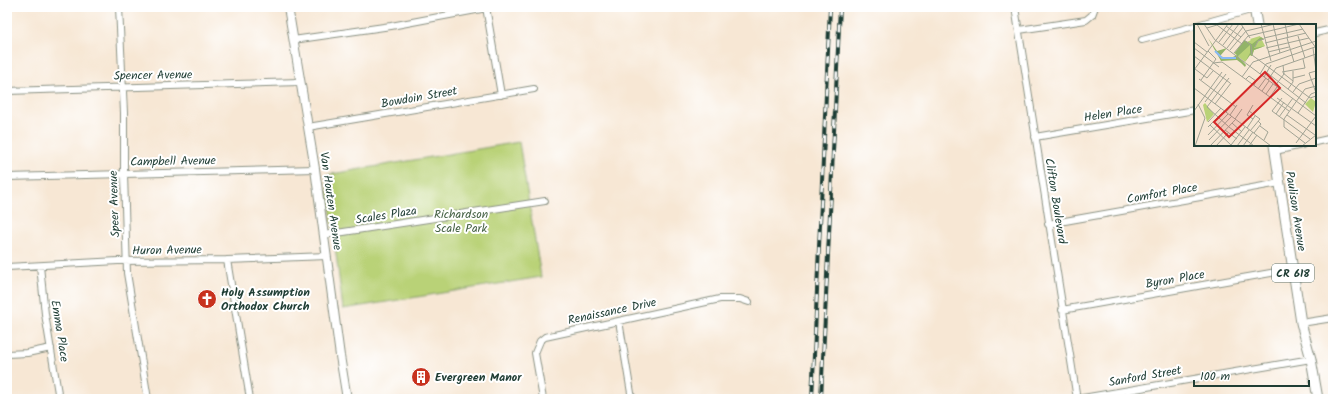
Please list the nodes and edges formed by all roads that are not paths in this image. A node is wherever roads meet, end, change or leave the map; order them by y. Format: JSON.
{"nodes":[{"id":1,"x":119,"y":7,"type":"edge"},
{"id":2,"x":288,"y":7,"type":"edge"},
{"id":3,"x":488,"y":7,"type":"edge"},
{"id":4,"x":1015,"y":7,"type":"edge"},
{"id":5,"x":1095,"y":7,"type":"edge"},
{"id":6,"x":1254,"y":8,"type":"edge"},
{"id":7,"x":1199,"y":24,"type":"edge"},
{"id":8,"x":1256,"y":24,"type":"edge"},
{"id":9,"x":1194,"y":26,"type":"edge"},
{"id":10,"x":1333,"y":29,"type":"edge"},
{"id":11,"x":1019,"y":30,"type":"junction"},
{"id":12,"x":1316,"y":33,"type":"edge"},
{"id":13,"x":293,"y":40,"type":"junction"},
{"id":14,"x":1142,"y":40,"type":"dead end"},
{"id":15,"x":300,"y":82,"type":"junction"},
{"id":16,"x":122,"y":87,"type":"junction"},
{"id":17,"x":534,"y":89,"type":"dead end"},
{"id":18,"x":7,"y":91,"type":"edge"},
{"id":19,"x":501,"y":95,"type":"junction"},
{"id":20,"x":1194,"y":110,"type":"edge"},
{"id":21,"x":308,"y":127,"type":"junction"},
{"id":22,"x":1035,"y":137,"type":"junction"},
{"id":23,"x":1333,"y":138,"type":"edge"},
{"id":24,"x":1316,"y":142,"type":"edge"},
{"id":25,"x":1293,"y":146,"type":"edge"},
{"id":26,"x":1275,"y":148,"type":"edge"},
{"id":27,"x":315,"y":169,"type":"junction"},
{"id":28,"x":124,"y":173,"type":"junction"},
{"id":29,"x":7,"y":177,"type":"edge"},
{"id":30,"x":1280,"y":183,"type":"junction"},
{"id":31,"x":545,"y":201,"type":"dead end"},
{"id":32,"x":1048,"y":224,"type":"junction"},
{"id":33,"x":324,"y":236,"type":"junction"},
{"id":34,"x":327,"y":256,"type":"junction"},
{"id":35,"x":227,"y":260,"type":"junction"},
{"id":36,"x":127,"y":262,"type":"junction"},
{"id":37,"x":40,"y":266,"type":"junction"},
{"id":38,"x":7,"y":267,"type":"edge"},
{"id":39,"x":1293,"y":268,"type":"junction"},
{"id":40,"x":749,"y":302,"type":"dead end"},
{"id":41,"x":1062,"y":310,"type":"junction"},
{"id":42,"x":1333,"y":318,"type":"edge"},
{"id":43,"x":619,"y":321,"type":"junction"},
{"id":44,"x":1301,"y":323,"type":"junction"},
{"id":45,"x":51,"y":348,"type":"junction"},
{"id":46,"x":7,"y":354,"type":"edge"},
{"id":47,"x":1311,"y":359,"type":"junction"},
{"id":48,"x":59,"y":399,"type":"edge"},
{"id":49,"x":148,"y":399,"type":"edge"},
{"id":50,"x":250,"y":399,"type":"edge"},
{"id":51,"x":347,"y":399,"type":"edge"},
{"id":52,"x":543,"y":399,"type":"edge"},
{"id":53,"x":632,"y":399,"type":"edge"},
{"id":54,"x":1077,"y":399,"type":"edge"},
{"id":55,"x":1318,"y":399,"type":"edge"}],
"edges":[{"from":1,"to":16,"type":"street","name":"Speer Avenue"},
{"from":2,"to":13,"type":"main road","name":"Van Houten Avenue"},
{"from":3,"to":13,"type":"street"},
{"from":3,"to":19,"type":"street"},
{"from":4,"to":11,"type":"street","name":"Clifton Boulevard"},
{"from":5,"to":11,"type":"street"},
{"from":6,"to":7,"type":"street"},
{"from":6,"to":8,"type":"main road"},
{"from":9,"to":14,"type":"street"},
{"from":10,"to":12,"type":"street"},
{"from":11,"to":22,"type":"street","name":"Clifton Boulevard"},
{"from":13,"to":15,"type":"main road","name":"Van Houten Avenue"},
{"from":15,"to":16,"type":"street","name":"Spencer Avenue"},
{"from":15,"to":21,"type":"main road","name":"Van Houten Avenue"},
{"from":16,"to":18,"type":"street","name":"Spencer Avenue"},
{"from":16,"to":28,"type":"street","name":"Speer Avenue"},
{"from":17,"to":19,"type":"street","name":"Bowdoin Street"},
{"from":19,"to":21,"type":"street","name":"Bowdoin Street"},
{"from":20,"to":22,"type":"street","name":"Helen Place"},
{"from":21,"to":27,"type":"main road","name":"Van Houten Avenue"},
{"from":22,"to":32,"type":"street","name":"Clifton Boulevard"},
{"from":23,"to":24,"type":"street"},
{"from":25,"to":26,"type":"street"},
{"from":26,"to":30,"type":"main road","name":"Paulison Avenue","number":"CR 618"},
{"from":27,"to":28,"type":"street","name":"Campbell Avenue"},
{"from":27,"to":33,"type":"main road","name":"Van Houten Avenue"},
{"from":28,"to":29,"type":"street","name":"Campbell Avenue"},
{"from":28,"to":36,"type":"street","name":"Speer Avenue"},
{"from":30,"to":32,"type":"street","name":"Comfort Place"},
{"from":30,"to":39,"type":"main road","name":"Paulison Avenue","number":"CR 618"},
{"from":31,"to":33,"type":"street","name":"Scales Plaza"},
{"from":32,"to":41,"type":"street","name":"Clifton Boulevard"},
{"from":33,"to":34,"type":"main road","name":"Van Houten Avenue"},
{"from":34,"to":35,"type":"street","name":"Huron Avenue"},
{"from":34,"to":51,"type":"main road","name":"Van Houten Avenue"},
{"from":35,"to":36,"type":"street","name":"Huron Avenue"},
{"from":35,"to":50,"type":"street"},
{"from":36,"to":37,"type":"street","name":"Huron Avenue"},
{"from":36,"to":49,"type":"street","name":"Speer Avenue"},
{"from":37,"to":38,"type":"street","name":"Huron Avenue"},
{"from":37,"to":45,"type":"street","name":"Emma Place"},
{"from":39,"to":41,"type":"street","name":"Byron Place"},
{"from":39,"to":44,"type":"main road","name":"Paulison Avenue","number":"CR 618"},
{"from":40,"to":43,"type":"street","name":"Renaissance Drive"},
{"from":41,"to":54,"type":"street","name":"Clifton Boulevard"},
{"from":42,"to":44,"type":"street"},
{"from":43,"to":52,"type":"street","name":"Renaissance Drive"},
{"from":43,"to":53,"type":"street"},
{"from":44,"to":47,"type":"main road","name":"Paulison Avenue","number":"CR 618"},
{"from":45,"to":46,"type":"street"},
{"from":45,"to":48,"type":"street","name":"Emma Place"},
{"from":47,"to":54,"type":"street","name":"Sanford Street"},
{"from":47,"to":55,"type":"main road","name":"Paulison Avenue","number":"CR 618"}]}
